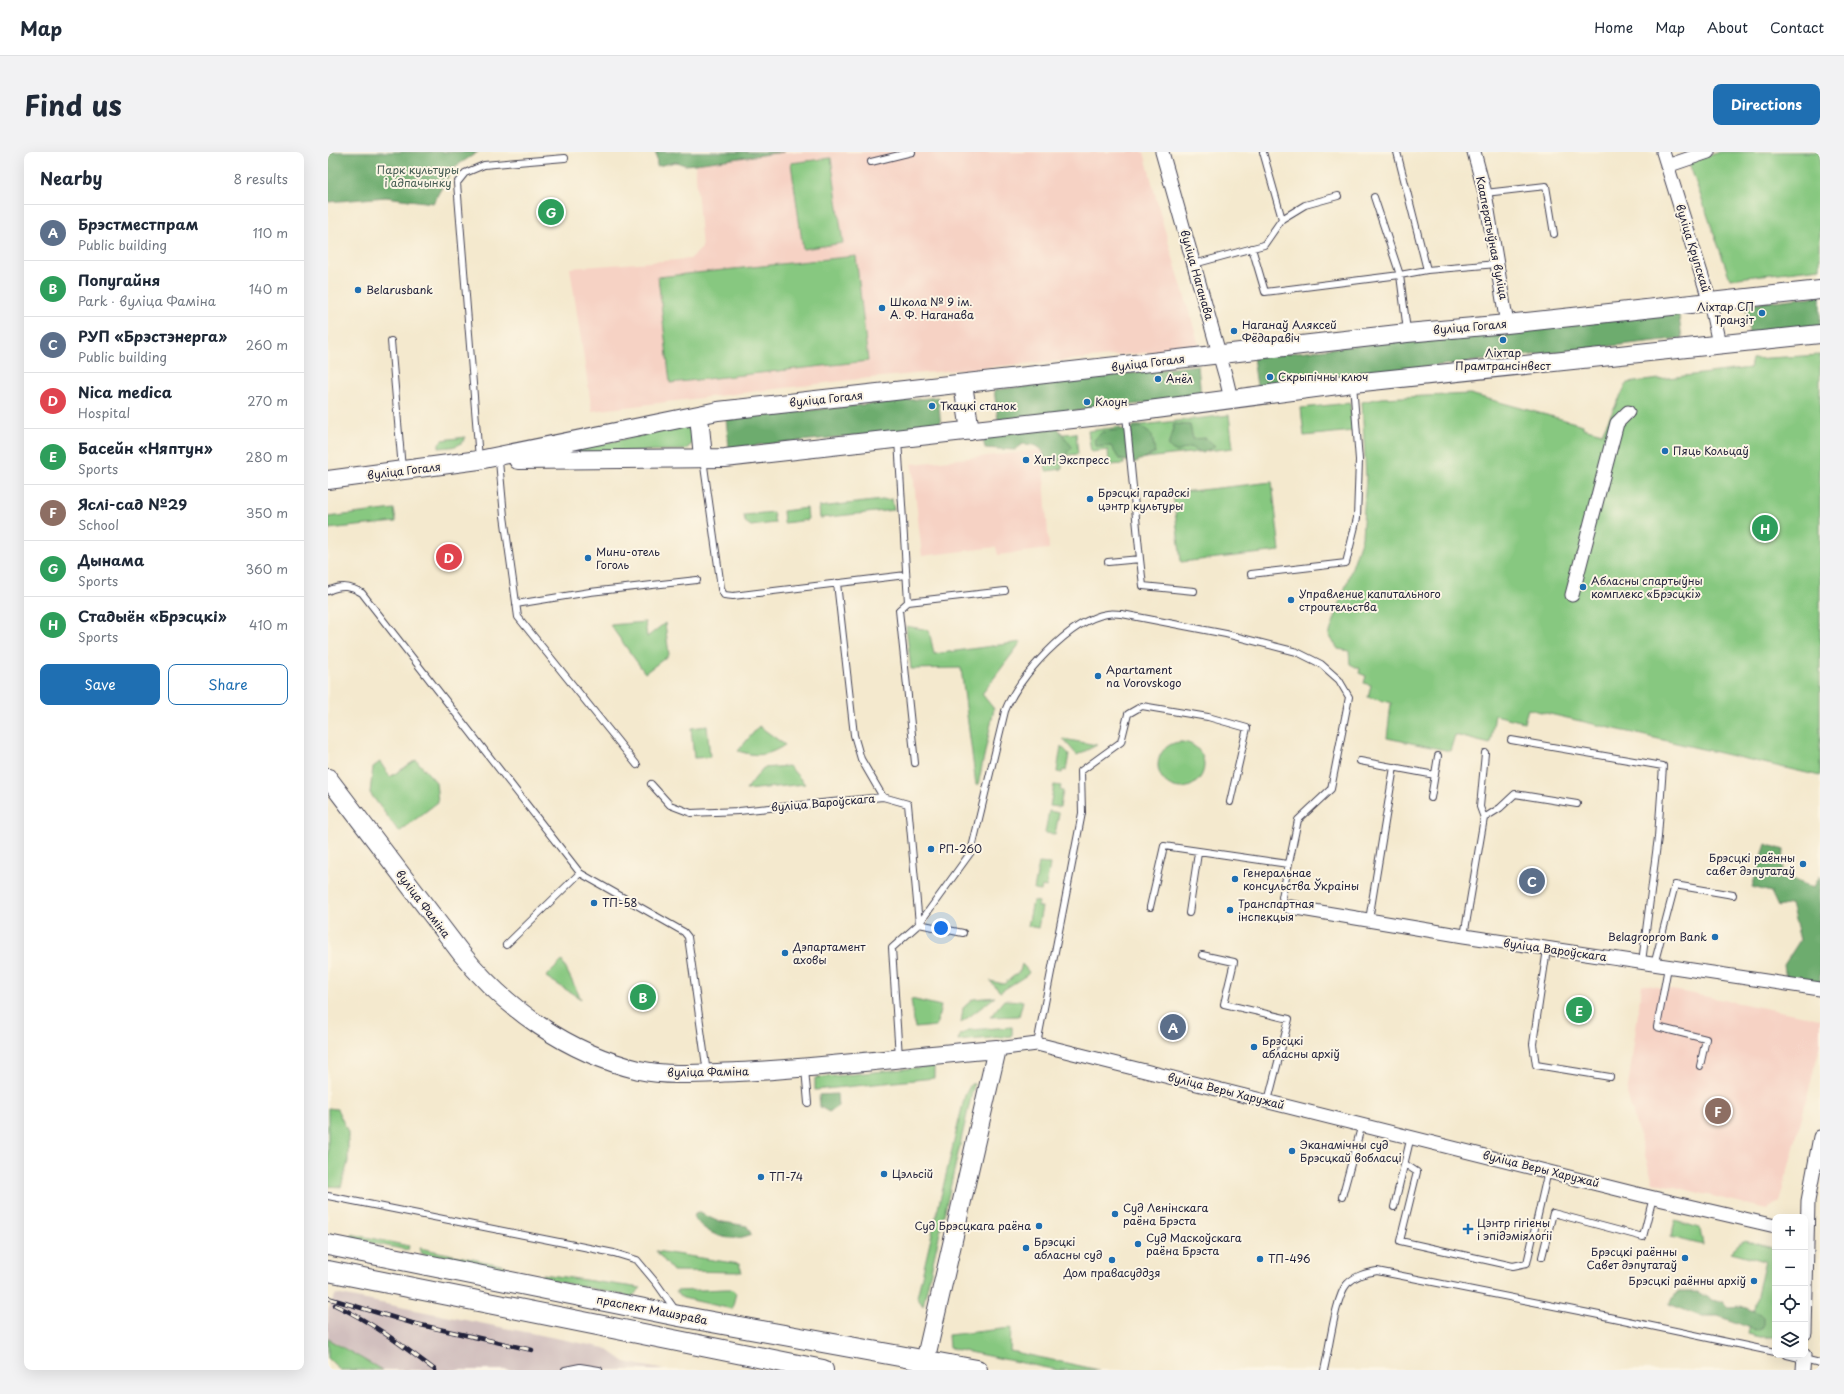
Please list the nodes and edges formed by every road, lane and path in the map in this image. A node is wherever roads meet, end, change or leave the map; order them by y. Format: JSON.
{"nodes":[{"id":1,"x":912,"y":152,"type":"edge"},
{"id":2,"x":1162,"y":152,"type":"edge"},
{"id":3,"x":1263,"y":152,"type":"edge"},
{"id":4,"x":1397,"y":152,"type":"edge"},
{"id":5,"x":1474,"y":152,"type":"edge"},
{"id":6,"x":1663,"y":152,"type":"edge"},
{"id":7,"x":1708,"y":152,"type":"edge"},
{"id":8,"x":565,"y":158,"type":"dead end"},
{"id":9,"x":871,"y":162,"type":"dead end"},
{"id":10,"x":1668,"y":166,"type":"junction"},
{"id":11,"x":1485,"y":193,"type":"junction"},
{"id":12,"x":1338,"y":196,"type":"dead end"},
{"id":13,"x":1374,"y":197,"type":"dead end"},
{"id":14,"x":1282,"y":218,"type":"junction"},
{"id":15,"x":1554,"y":234,"type":"dead end"},
{"id":16,"x":1252,"y":248,"type":"junction"},
{"id":17,"x":1194,"y":264,"type":"junction"},
{"id":18,"x":1498,"y":264,"type":"junction"},
{"id":19,"x":1427,"y":270,"type":"junction"},
{"id":20,"x":1400,"y":275,"type":"junction"},
{"id":21,"x":1820,"y":290,"type":"edge"},
{"id":22,"x":1710,"y":302,"type":"junction"},
{"id":23,"x":1507,"y":324,"type":"junction"},
{"id":24,"x":1407,"y":333,"type":"junction"},
{"id":25,"x":1820,"y":334,"type":"edge"},
{"id":26,"x":391,"y":341,"type":"dead end"},
{"id":27,"x":1719,"y":344,"type":"junction"},
{"id":28,"x":1219,"y":354,"type":"junction"},
{"id":29,"x":1353,"y":383,"type":"junction"},
{"id":30,"x":963,"y":384,"type":"junction"},
{"id":31,"x":1231,"y":399,"type":"junction"},
{"id":32,"x":1628,"y":412,"type":"dead end"},
{"id":33,"x":1126,"y":413,"type":"junction"},
{"id":34,"x":698,"y":416,"type":"junction"},
{"id":35,"x":970,"y":431,"type":"junction"},
{"id":36,"x":898,"y":440,"type":"junction"},
{"id":37,"x":703,"y":457,"type":"junction"},
{"id":38,"x":479,"y":460,"type":"junction"},
{"id":39,"x":500,"y":461,"type":"junction"},
{"id":40,"x":402,"y":470,"type":"junction"},
{"id":41,"x":328,"y":480,"type":"edge"},
{"id":42,"x":1140,"y":559,"type":"junction"},
{"id":43,"x":1108,"y":562,"type":"dead end"},
{"id":44,"x":1251,"y":574,"type":"dead end"},
{"id":45,"x":906,"y":575,"type":"junction"},
{"id":46,"x":697,"y":580,"type":"dead end"},
{"id":47,"x":837,"y":583,"type":"junction"},
{"id":48,"x":328,"y":591,"type":"edge"},
{"id":49,"x":1005,"y":591,"type":"dead end"},
{"id":50,"x":1194,"y":591,"type":"dead end"},
{"id":51,"x":1572,"y":595,"type":"dead end"},
{"id":52,"x":908,"y":602,"type":"junction"},
{"id":53,"x":516,"y":604,"type":"junction"},
{"id":54,"x":1511,"y":740,"type":"dead end"},
{"id":55,"x":1485,"y":753,"type":"dead end"},
{"id":56,"x":1438,"y":756,"type":"dead end"},
{"id":57,"x":1360,"y":761,"type":"dead end"},
{"id":58,"x":915,"y":763,"type":"dead end"},
{"id":59,"x":637,"y":765,"type":"dead end"},
{"id":60,"x":1394,"y":767,"type":"junction"},
{"id":61,"x":1435,"y":775,"type":"junction"},
{"id":62,"x":328,"y":778,"type":"edge"},
{"id":63,"x":651,"y":784,"type":"dead end"},
{"id":64,"x":883,"y":797,"type":"junction"},
{"id":65,"x":1431,"y":798,"type":"dead end"},
{"id":66,"x":1230,"y":802,"type":"dead end"},
{"id":67,"x":1577,"y":804,"type":"dead end"},
{"id":68,"x":1484,"y":818,"type":"junction"},
{"id":69,"x":1198,"y":853,"type":"junction"},
{"id":70,"x":1288,"y":864,"type":"junction"},
{"id":71,"x":580,"y":873,"type":"junction"},
{"id":72,"x":1733,"y":895,"type":"dead end"},
{"id":73,"x":1150,"y":907,"type":"dead end"},
{"id":74,"x":1290,"y":907,"type":"joint"},
{"id":75,"x":1189,"y":913,"type":"dead end"},
{"id":76,"x":1369,"y":920,"type":"junction"},
{"id":77,"x":920,"y":924,"type":"junction"},
{"id":78,"x":963,"y":933,"type":"dead end"},
{"id":79,"x":1464,"y":936,"type":"junction"},
{"id":80,"x":506,"y":945,"type":"dead end"},
{"id":81,"x":1547,"y":949,"type":"junction"},
{"id":82,"x":1202,"y":955,"type":"dead end"},
{"id":83,"x":1648,"y":964,"type":"junction"},
{"id":84,"x":1668,"y":967,"type":"junction"},
{"id":85,"x":1820,"y":989,"type":"edge"},
{"id":86,"x":1037,"y":1044,"type":"junction"},
{"id":87,"x":997,"y":1049,"type":"junction"},
{"id":88,"x":899,"y":1058,"type":"junction"},
{"id":89,"x":1700,"y":1066,"type":"dead end"},
{"id":90,"x":805,"y":1069,"type":"junction"},
{"id":91,"x":707,"y":1073,"type":"junction"},
{"id":92,"x":1610,"y":1077,"type":"dead end"},
{"id":93,"x":1268,"y":1101,"type":"junction"},
{"id":94,"x":808,"y":1103,"type":"dead end"},
{"id":95,"x":1362,"y":1124,"type":"junction"},
{"id":96,"x":1411,"y":1136,"type":"junction"},
{"id":97,"x":1820,"y":1137,"type":"edge"},
{"id":98,"x":1405,"y":1164,"type":"junction"},
{"id":99,"x":1548,"y":1171,"type":"junction"},
{"id":100,"x":328,"y":1196,"type":"edge"},
{"id":101,"x":1342,"y":1197,"type":"dead end"},
{"id":102,"x":1653,"y":1197,"type":"junction"},
{"id":103,"x":1394,"y":1207,"type":"dead end"},
{"id":104,"x":1807,"y":1214,"type":"edge"},
{"id":105,"x":1772,"y":1225,"type":"edge"},
{"id":106,"x":328,"y":1245,"type":"edge"},
{"id":107,"x":1806,"y":1250,"type":"edge"},
{"id":108,"x":1542,"y":1257,"type":"dead end"},
{"id":109,"x":328,"y":1271,"type":"edge"},
{"id":110,"x":679,"y":1316,"type":"junction"},
{"id":111,"x":1805,"y":1322,"type":"edge"},
{"id":112,"x":1772,"y":1351,"type":"edge"},
{"id":113,"x":1804,"y":1361,"type":"edge"},
{"id":114,"x":1820,"y":1363,"type":"edge"},
{"id":115,"x":924,"y":1365,"type":"edge"},
{"id":116,"x":565,"y":1370,"type":"edge"},
{"id":117,"x":599,"y":1370,"type":"edge"},
{"id":118,"x":823,"y":1370,"type":"edge"},
{"id":119,"x":977,"y":1370,"type":"edge"},
{"id":120,"x":1324,"y":1370,"type":"edge"}],
"edges":[{"from":1,"to":9,"type":"lane"},
{"from":2,"to":17,"type":"street","name":"вуліца Наганава"},
{"from":3,"to":14,"type":"lane"},
{"from":4,"to":19,"type":"lane"},
{"from":5,"to":11,"type":"street","name":"Кааператыўная вуліца"},
{"from":6,"to":10,"type":"street","name":"вуліца Крупскай"},
{"from":7,"to":10,"type":"street"},
{"from":8,"to":38,"type":"lane"},
{"from":10,"to":22,"type":"street","name":"вуліца Крупскай"},
{"from":11,"to":15,"type":"lane"},
{"from":11,"to":18,"type":"street","name":"Кааператыўная вуліца"},
{"from":12,"to":14,"type":"lane"},
{"from":13,"to":20,"type":"lane"},
{"from":14,"to":16,"type":"lane"},
{"from":16,"to":17,"type":"lane"},
{"from":16,"to":20,"type":"lane"},
{"from":17,"to":28,"type":"street","name":"вуліца Наганава"},
{"from":18,"to":19,"type":"lane"},
{"from":18,"to":23,"type":"street","name":"Кааператыўная вуліца"},
{"from":19,"to":20,"type":"lane"},
{"from":20,"to":24,"type":"lane"},
{"from":21,"to":22,"type":"main road","name":"вуліца Гогаля"},
{"from":22,"to":23,"type":"main road","name":"вуліца Гогаля"},
{"from":22,"to":27,"type":"street","name":"вуліца Крупскай"},
{"from":23,"to":24,"type":"main road","name":"вуліца Гогаля"},
{"from":24,"to":28,"type":"main road","name":"вуліца Гогаля"},
{"from":25,"to":27,"type":"main road","name":"вуліца Гогаля"},
{"from":26,"to":40,"type":"lane"},
{"from":27,"to":29,"type":"main road","name":"вуліца Гогаля"},
{"from":28,"to":30,"type":"main road","name":"вуліца Гогаля"},
{"from":28,"to":31,"type":"street","name":"вуліца Наганава"},
{"from":29,"to":31,"type":"main road","name":"вуліца Гогаля"},
{"from":29,"to":44,"type":"lane"},
{"from":30,"to":34,"type":"main road","name":"вуліца Гогаля"},
{"from":30,"to":35,"type":"main road"},
{"from":31,"to":33,"type":"main road","name":"вуліца Гогаля"},
{"from":32,"to":51,"type":"street"},
{"from":33,"to":35,"type":"main road","name":"вуліца Гогаля"},
{"from":33,"to":42,"type":"lane"},
{"from":34,"to":37,"type":"main road"},
{"from":34,"to":38,"type":"main road","name":"вуліца Гогаля"},
{"from":35,"to":36,"type":"main road","name":"вуліца Гогаля"},
{"from":36,"to":37,"type":"main road","name":"вуліца Гогаля"},
{"from":36,"to":45,"type":"lane"},
{"from":37,"to":39,"type":"main road","name":"вуліца Гогаля"},
{"from":37,"to":47,"type":"lane"},
{"from":38,"to":39,"type":"main road","name":"вуліца Гогаля"},
{"from":38,"to":40,"type":"main road","name":"вуліца Гогаля"},
{"from":39,"to":53,"type":"lane"},
{"from":40,"to":41,"type":"main road","name":"вуліца Гогаля"},
{"from":42,"to":43,"type":"lane"},
{"from":42,"to":50,"type":"lane"},
{"from":45,"to":47,"type":"lane"},
{"from":45,"to":52,"type":"lane"},
{"from":46,"to":53,"type":"lane"},
{"from":47,"to":64,"type":"lane"},
{"from":48,"to":71,"type":"lane"},
{"from":49,"to":52,"type":"lane"},
{"from":52,"to":58,"type":"lane"},
{"from":53,"to":59,"type":"lane"},
{"from":54,"to":83,"type":"lane"},
{"from":55,"to":68,"type":"lane"},
{"from":56,"to":61,"type":"lane"},
{"from":57,"to":60,"type":"lane"},
{"from":60,"to":61,"type":"lane"},
{"from":60,"to":76,"type":"lane"},
{"from":61,"to":65,"type":"lane"},
{"from":62,"to":91,"type":"main road","name":"вуліца Фаміна"},
{"from":63,"to":64,"type":"lane","name":"вуліца Вароўскага"},
{"from":64,"to":77,"type":"lane","name":"вуліца Вароўскага"},
{"from":66,"to":86,"type":"lane"},
{"from":67,"to":68,"type":"lane"},
{"from":68,"to":79,"type":"lane"},
{"from":69,"to":70,"type":"lane"},
{"from":69,"to":73,"type":"lane"},
{"from":69,"to":75,"type":"lane"},
{"from":70,"to":74,"type":"lane"},
{"from":70,"to":77,"type":"lane"},
{"from":71,"to":80,"type":"lane"},
{"from":71,"to":91,"type":"lane"},
{"from":72,"to":83,"type":"lane"},
{"from":74,"to":76,"type":"street","name":"вуліца Вароўскага"},
{"from":76,"to":79,"type":"street","name":"вуліца Вароўскага"},
{"from":77,"to":78,"type":"lane"},
{"from":77,"to":88,"type":"lane"},
{"from":79,"to":81,"type":"street","name":"вуліца Вароўскага"},
{"from":81,"to":83,"type":"street","name":"вуліца Вароўскага"},
{"from":81,"to":92,"type":"lane"},
{"from":82,"to":93,"type":"lane"},
{"from":83,"to":84,"type":"street","name":"вуліца Вароўскага"},
{"from":84,"to":85,"type":"street","name":"вуліца Вароўскага"},
{"from":84,"to":89,"type":"lane"},
{"from":86,"to":87,"type":"street","name":"вуліца Веры Харужай"},
{"from":86,"to":93,"type":"street","name":"вуліца Веры Харужай"},
{"from":87,"to":88,"type":"main road","name":"вуліца Фаміна"},
{"from":87,"to":115,"type":"main road"},
{"from":88,"to":90,"type":"main road","name":"вуліца Фаміна"},
{"from":90,"to":91,"type":"main road","name":"вуліца Фаміна"},
{"from":90,"to":94,"type":"lane"},
{"from":93,"to":95,"type":"street","name":"вуліца Веры Харужай"},
{"from":95,"to":96,"type":"street","name":"вуліца Веры Харужай"},
{"from":95,"to":101,"type":"lane"},
{"from":96,"to":98,"type":"lane"},
{"from":96,"to":99,"type":"street","name":"вуліца Веры Харужай"},
{"from":97,"to":104,"type":"street"},
{"from":98,"to":99,"type":"lane"},
{"from":98,"to":103,"type":"lane"},
{"from":99,"to":102,"type":"street","name":"вуліца Веры Харужай"},
{"from":100,"to":110,"type":"lane"},
{"from":102,"to":105,"type":"street","name":"вуліца Веры Харужай"},
{"from":102,"to":108,"type":"lane"},
{"from":106,"to":110,"type":"main road","name":"праспект Машэрава"},
{"from":107,"to":111,"type":"street"},
{"from":109,"to":118,"type":"main road"},
{"from":110,"to":115,"type":"main road","name":"праспект Машэрава"},
{"from":112,"to":120,"type":"lane"},
{"from":113,"to":114,"type":"lane"},
{"from":115,"to":119,"type":"main road","name":"праспект Машэрава"},
{"from":116,"to":117,"type":"lane"}]}
